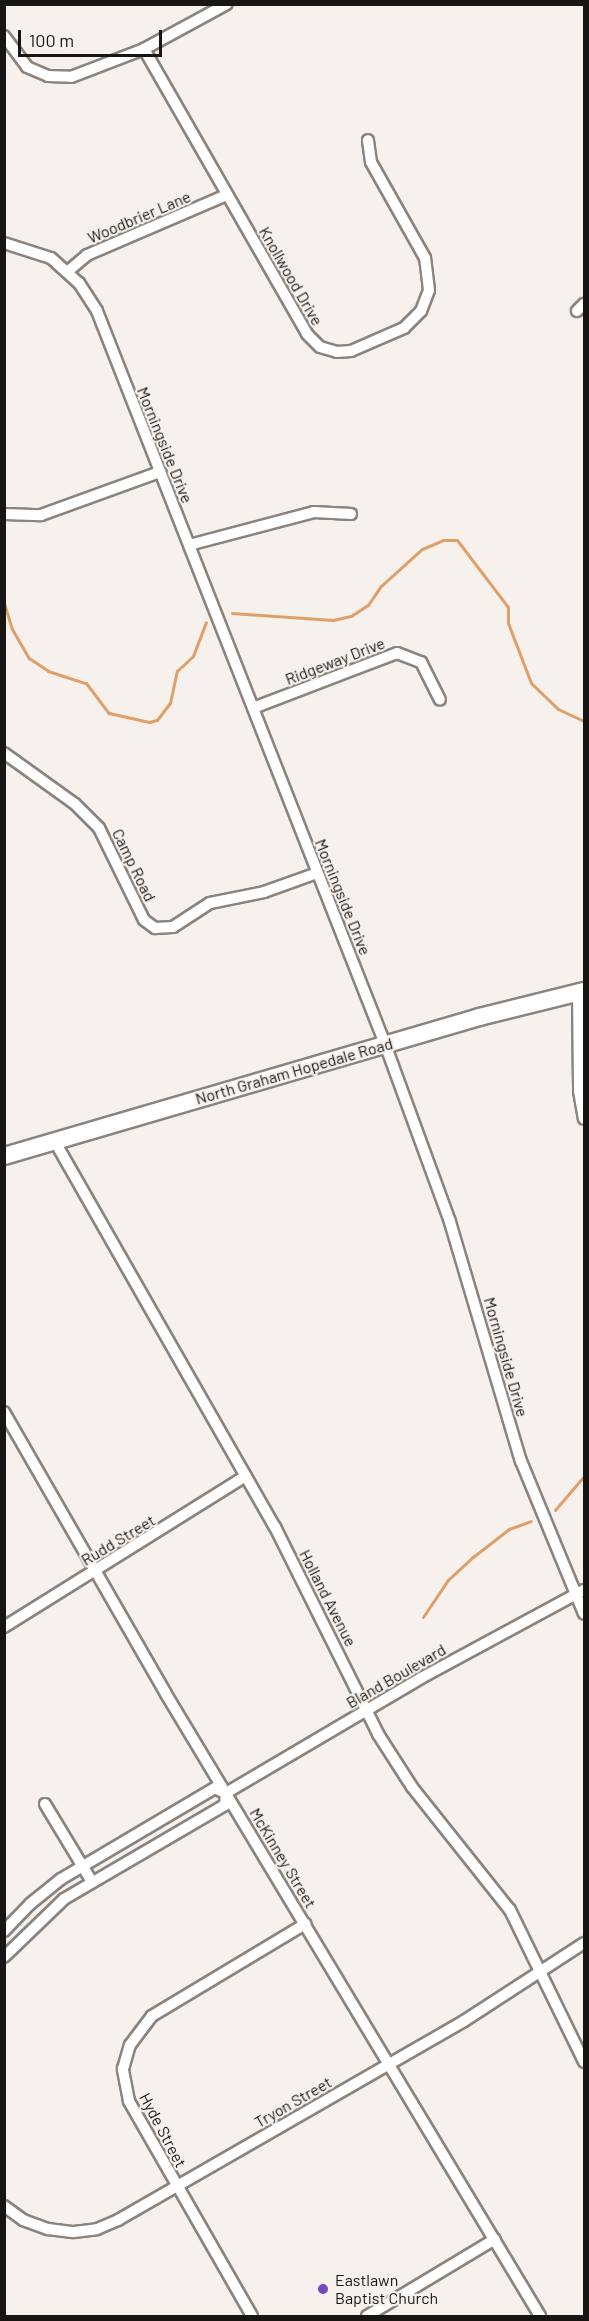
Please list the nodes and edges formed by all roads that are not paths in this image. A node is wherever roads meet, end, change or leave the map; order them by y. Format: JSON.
{"nodes":[{"id":1,"x":227,"y":4,"type":"edge"},
{"id":2,"x":4,"y":36,"type":"edge"},
{"id":3,"x":144,"y":49,"type":"junction"},
{"id":4,"x":368,"y":140,"type":"dead end"},
{"id":5,"x":226,"y":195,"type":"junction"},
{"id":6,"x":4,"y":243,"type":"edge"},
{"id":7,"x":67,"y":272,"type":"junction"},
{"id":8,"x":159,"y":472,"type":"junction"},
{"id":9,"x":4,"y":514,"type":"edge"},
{"id":10,"x":351,"y":514,"type":"dead end"},
{"id":11,"x":189,"y":545,"type":"junction"},
{"id":12,"x":440,"y":700,"type":"dead end"},
{"id":13,"x":253,"y":708,"type":"junction"},
{"id":14,"x":4,"y":753,"type":"edge"},
{"id":15,"x":317,"y":873,"type":"junction"},
{"id":16,"x":581,"y":991,"type":"edge"},
{"id":17,"x":385,"y":1044,"type":"junction"},
{"id":18,"x":585,"y":1119,"type":"edge"},
{"id":19,"x":54,"y":1140,"type":"junction"},
{"id":20,"x":4,"y":1156,"type":"edge"},
{"id":21,"x":4,"y":1412,"type":"edge"},
{"id":22,"x":246,"y":1476,"type":"junction"},
{"id":23,"x":95,"y":1571,"type":"junction"},
{"id":24,"x":580,"y":1592,"type":"edge"},
{"id":25,"x":585,"y":1614,"type":"edge"},
{"id":26,"x":4,"y":1628,"type":"edge"},
{"id":27,"x":367,"y":1711,"type":"junction"},
{"id":28,"x":226,"y":1793,"type":"junction"},
{"id":29,"x":45,"y":1804,"type":"dead end"},
{"id":30,"x":83,"y":1868,"type":"junction"},
{"id":31,"x":92,"y":1882,"type":"junction"},
{"id":32,"x":305,"y":1924,"type":"junction"},
{"id":33,"x":4,"y":1931,"type":"edge"},
{"id":34,"x":585,"y":1943,"type":"edge"},
{"id":35,"x":4,"y":1957,"type":"edge"},
{"id":36,"x":541,"y":1972,"type":"junction"},
{"id":37,"x":585,"y":2062,"type":"edge"},
{"id":38,"x":390,"y":2065,"type":"junction"},
{"id":39,"x":176,"y":2186,"type":"junction"},
{"id":40,"x":4,"y":2206,"type":"edge"},
{"id":41,"x":495,"y":2240,"type":"junction"},
{"id":42,"x":252,"y":2316,"type":"edge"},
{"id":43,"x":367,"y":2316,"type":"edge"},
{"id":44,"x":540,"y":2316,"type":"edge"}],
"edges":[{"from":1,"to":3,"type":"street"},
{"from":2,"to":3,"type":"street"},
{"from":3,"to":5,"type":"street","name":"Knollwood Drive"},
{"from":4,"to":5,"type":"street","name":"Knollwood Drive"},
{"from":5,"to":7,"type":"street","name":"Woodbrier Lane"},
{"from":6,"to":7,"type":"street","name":"Morningside Drive"},
{"from":7,"to":8,"type":"street","name":"Morningside Drive"},
{"from":8,"to":9,"type":"street"},
{"from":8,"to":11,"type":"street","name":"Morningside Drive"},
{"from":10,"to":11,"type":"street"},
{"from":11,"to":13,"type":"street","name":"Morningside Drive"},
{"from":12,"to":13,"type":"street","name":"Ridgeway Drive"},
{"from":13,"to":15,"type":"street","name":"Morningside Drive"},
{"from":14,"to":15,"type":"street","name":"Camp Road"},
{"from":15,"to":17,"type":"street","name":"Morningside Drive"},
{"from":16,"to":17,"type":"street","name":"North Graham Hopedale Road"},
{"from":16,"to":18,"type":"street"},
{"from":17,"to":19,"type":"street","name":"North Graham Hopedale Road"},
{"from":17,"to":24,"type":"street","name":"Morningside Drive"},
{"from":19,"to":20,"type":"street","name":"North Graham Hopedale Road"},
{"from":19,"to":22,"type":"street","name":"Holland Avenue"},
{"from":21,"to":23,"type":"street","name":"McKinney Street"},
{"from":22,"to":23,"type":"street","name":"Rudd Street"},
{"from":22,"to":27,"type":"street","name":"Holland Avenue"},
{"from":23,"to":26,"type":"street","name":"Rudd Street"},
{"from":23,"to":28,"type":"street","name":"McKinney Street"},
{"from":24,"to":25,"type":"street","name":"Morningside Drive"},
{"from":24,"to":27,"type":"street","name":"Bland Boulevard"},
{"from":27,"to":28,"type":"street","name":"Bland Boulevard"},
{"from":27,"to":36,"type":"street","name":"Holland Avenue"},
{"from":28,"to":30,"type":"street","name":"Bland Boulevard"},
{"from":28,"to":31,"type":"street","name":"Bland Boulevard"},
{"from":28,"to":32,"type":"street","name":"McKinney Street"},
{"from":29,"to":30,"type":"street"},
{"from":30,"to":31,"type":"street"},
{"from":30,"to":33,"type":"street","name":"Bland Boulevard"},
{"from":31,"to":35,"type":"street","name":"Bland Boulevard"},
{"from":32,"to":38,"type":"street","name":"McKinney Street"},
{"from":32,"to":39,"type":"street","name":"Hyde Street"},
{"from":34,"to":36,"type":"street","name":"Tryon Street"},
{"from":36,"to":37,"type":"street","name":"Holland Avenue"},
{"from":36,"to":38,"type":"street","name":"Tryon Street"},
{"from":38,"to":39,"type":"street","name":"Tryon Street"},
{"from":38,"to":41,"type":"street","name":"McKinney Street"},
{"from":39,"to":40,"type":"street","name":"Tryon Street"},
{"from":39,"to":42,"type":"street","name":"Hyde Street"},
{"from":41,"to":43,"type":"street"},
{"from":41,"to":44,"type":"street","name":"McKinney Street"}]}
